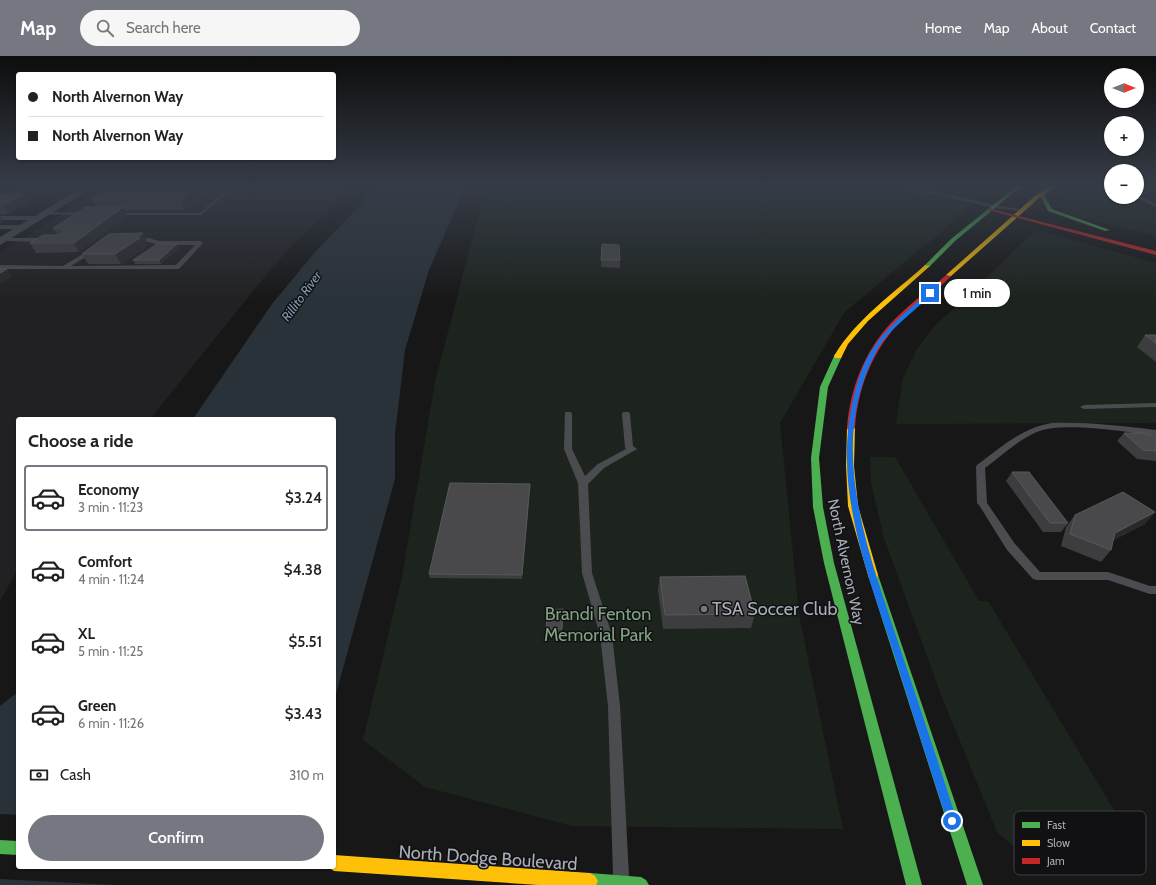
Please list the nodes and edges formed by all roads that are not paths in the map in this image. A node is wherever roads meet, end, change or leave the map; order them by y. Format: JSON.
{"nodes":[{"id":1,"x":30,"y":224,"type":"edge"},
{"id":2,"x":973,"y":224,"type":"edge"},
{"id":3,"x":1008,"y":224,"type":"edge"},
{"id":4,"x":1056,"y":224,"type":"edge"},
{"id":5,"x":1074,"y":224,"type":"edge"},
{"id":6,"x":1090,"y":224,"type":"edge"},
{"id":7,"x":0,"y":227,"type":"edge"},
{"id":8,"x":24,"y":227,"type":"junction"},
{"id":9,"x":1,"y":240,"type":"edge"},
{"id":10,"x":50,"y":240,"type":"edge"},
{"id":11,"x":128,"y":240,"type":"edge"},
{"id":12,"x":159,"y":243,"type":"junction"},
{"id":13,"x":102,"y":244,"type":"edge"},
{"id":14,"x":153,"y":247,"type":"edge"},
{"id":15,"x":1156,"y":253,"type":"edge"},
{"id":16,"x":134,"y":260,"type":"edge"},
{"id":17,"x":0,"y":267,"type":"edge"},
{"id":18,"x":65,"y":268,"type":"junction"},
{"id":19,"x":122,"y":268,"type":"junction"},
{"id":20,"x":1156,"y":406,"type":"edge"},
{"id":21,"x":1084,"y":407,"type":"dead end"},
{"id":22,"x":568,"y":414,"type":"dead end"},
{"id":23,"x":626,"y":414,"type":"dead end"},
{"id":24,"x":1156,"y":433,"type":"edge"},
{"id":25,"x":583,"y":483,"type":"junction"},
{"id":26,"x":1156,"y":590,"type":"edge"},
{"id":27,"x":0,"y":847,"type":"edge"},
{"id":28,"x":16,"y":848,"type":"edge"},
{"id":29,"x":336,"y":863,"type":"edge"},
{"id":30,"x":621,"y":884,"type":"junction"},
{"id":31,"x":641,"y":885,"type":"edge"},
{"id":32,"x":914,"y":885,"type":"edge"},
{"id":33,"x":974,"y":885,"type":"edge"}],
"edges":[{"from":1,"to":8,"type":"street"},
{"from":2,"to":32,"type":"main road","name":"North Alvernon Way"},
{"from":3,"to":33,"type":"main road","name":"North Alvernon Way"},
{"from":4,"to":15,"type":"main road"},
{"from":5,"to":6,"type":"main road"},
{"from":7,"to":8,"type":"lane"},
{"from":8,"to":9,"type":"street"},
{"from":9,"to":10,"type":"lane"},
{"from":11,"to":12,"type":"lane"},
{"from":12,"to":14,"type":"lane"},
{"from":12,"to":19,"type":"lane"},
{"from":13,"to":18,"type":"lane"},
{"from":16,"to":19,"type":"lane"},
{"from":17,"to":18,"type":"lane"},
{"from":18,"to":19,"type":"lane"},
{"from":20,"to":21,"type":"lane"},
{"from":22,"to":25,"type":"lane"},
{"from":23,"to":25,"type":"lane"},
{"from":24,"to":26,"type":"lane"},
{"from":25,"to":30,"type":"lane"},
{"from":27,"to":28,"type":"main road"},
{"from":29,"to":30,"type":"main road","name":"North Dodge Boulevard"},
{"from":30,"to":31,"type":"main road","name":"North Dodge Boulevard"}]}
